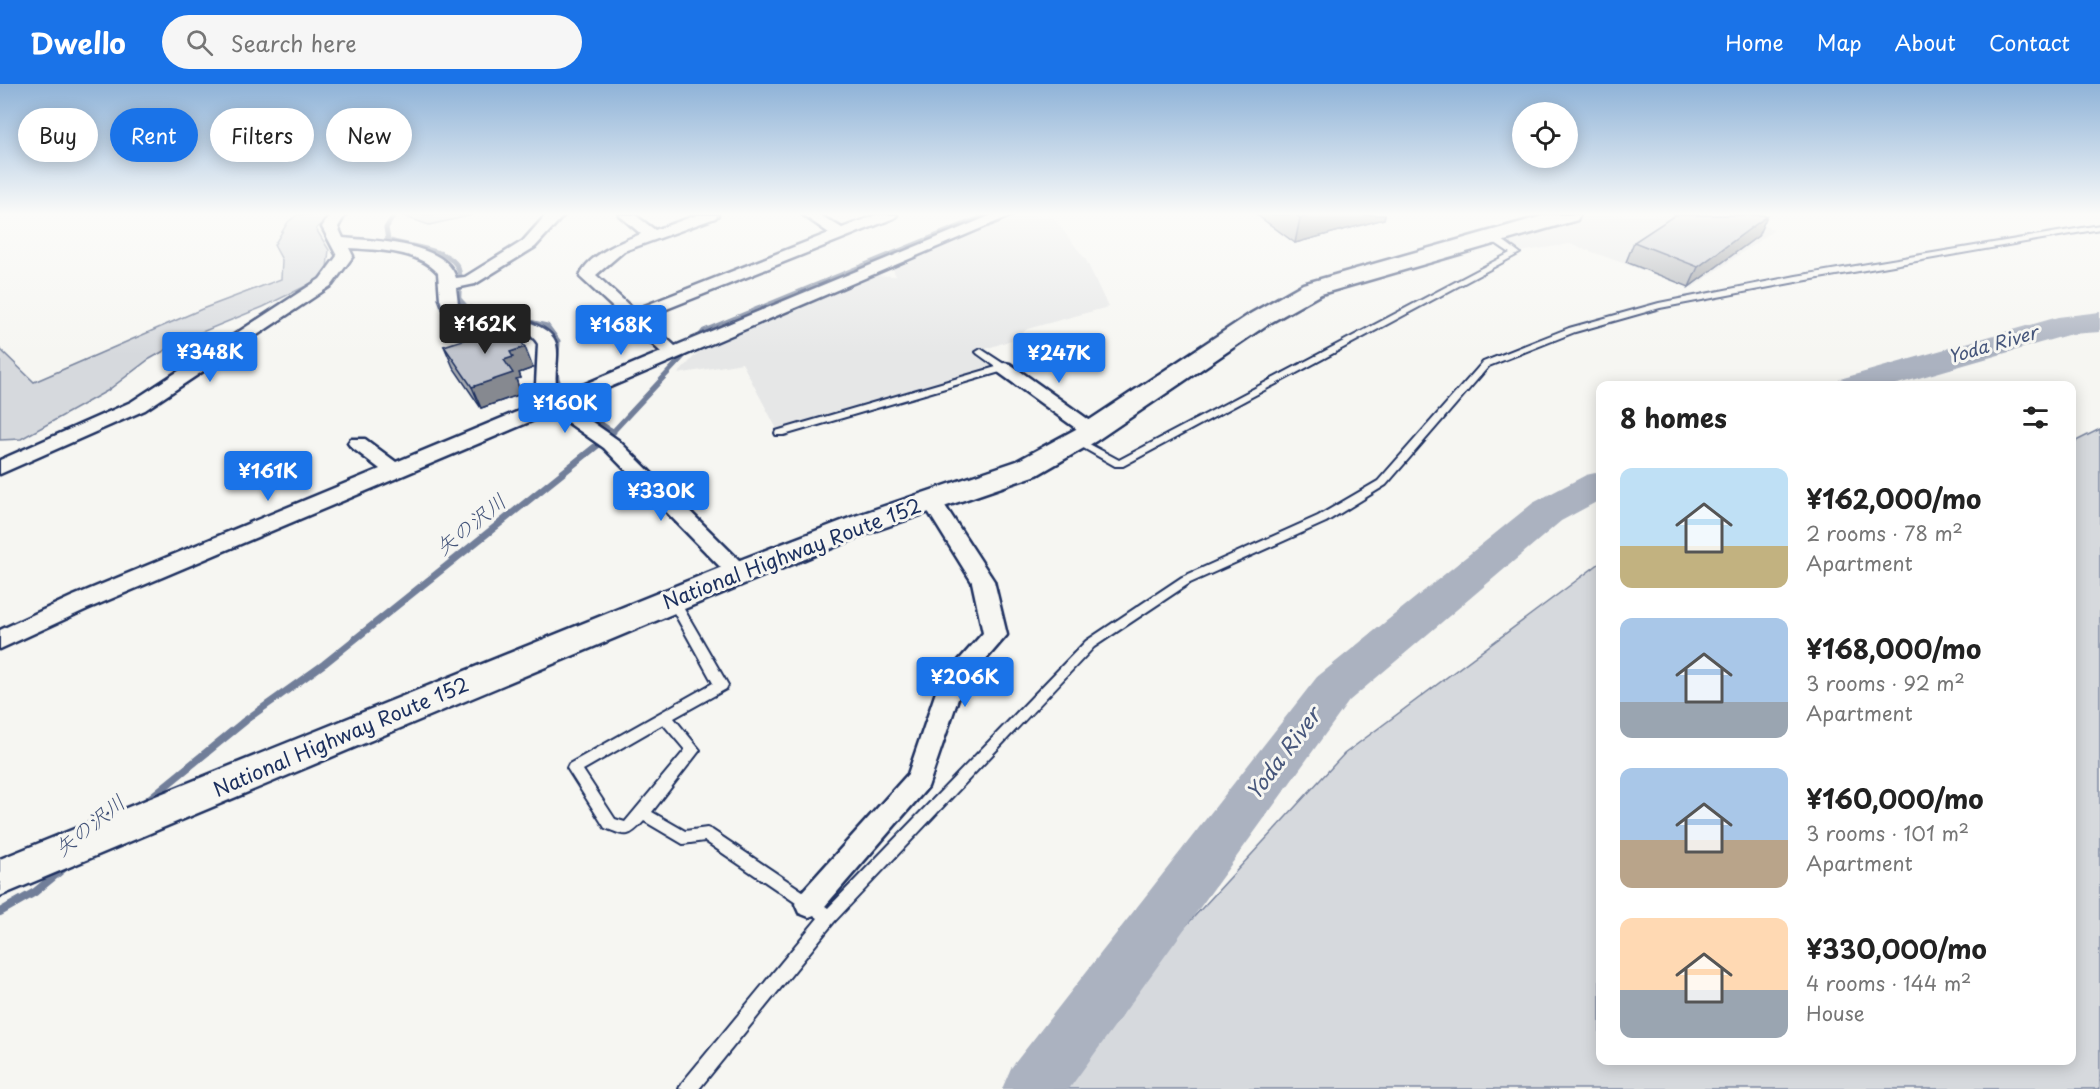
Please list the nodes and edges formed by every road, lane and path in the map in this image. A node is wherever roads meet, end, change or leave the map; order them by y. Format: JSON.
{"nodes":[{"id":1,"x":341,"y":262,"type":"edge"},
{"id":2,"x":438,"y":262,"type":"edge"},
{"id":3,"x":500,"y":262,"type":"edge"},
{"id":4,"x":602,"y":262,"type":"edge"},
{"id":5,"x":770,"y":262,"type":"edge"},
{"id":6,"x":892,"y":262,"type":"edge"},
{"id":7,"x":1404,"y":262,"type":"edge"},
{"id":8,"x":1499,"y":262,"type":"edge"},
{"id":9,"x":1896,"y":262,"type":"edge"},
{"id":10,"x":455,"y":283,"type":"junction"},
{"id":11,"x":634,"y":316,"type":"junction"},
{"id":12,"x":678,"y":352,"type":"junction"},
{"id":13,"x":981,"y":352,"type":"dead end"},
{"id":14,"x":1004,"y":368,"type":"junction"},
{"id":15,"x":562,"y":400,"type":"junction"},
{"id":16,"x":780,"y":433,"type":"dead end"},
{"id":17,"x":1084,"y":436,"type":"junction"},
{"id":18,"x":358,"y":443,"type":"dead end"},
{"id":19,"x":0,"y":468,"type":"edge"},
{"id":20,"x":394,"y":470,"type":"junction"},
{"id":21,"x":931,"y":500,"type":"junction"},
{"id":22,"x":739,"y":573,"type":"junction"},
{"id":23,"x":673,"y":600,"type":"junction"},
{"id":24,"x":0,"y":640,"type":"edge"},
{"id":25,"x":665,"y":717,"type":"junction"},
{"id":26,"x":642,"y":813,"type":"junction"},
{"id":27,"x":0,"y":878,"type":"edge"},
{"id":28,"x":819,"y":910,"type":"junction"},
{"id":29,"x":688,"y":1089,"type":"edge"}],
"edges":[{"from":1,"to":19,"type":"street"},
{"from":2,"to":10,"type":"street"},
{"from":3,"to":10,"type":"street"},
{"from":4,"to":11,"type":"street"},
{"from":5,"to":11,"type":"street"},
{"from":6,"to":12,"type":"street"},
{"from":7,"to":17,"type":"highway","name":"National Highway Route 152"},
{"from":8,"to":17,"type":"lane"},
{"from":9,"to":28,"type":"lane"},
{"from":10,"to":15,"type":"street"},
{"from":11,"to":12,"type":"street"},
{"from":12,"to":15,"type":"street"},
{"from":13,"to":14,"type":"lane"},
{"from":14,"to":16,"type":"lane"},
{"from":14,"to":17,"type":"street"},
{"from":15,"to":20,"type":"street"},
{"from":15,"to":22,"type":"street"},
{"from":17,"to":21,"type":"highway","name":"National Highway Route 152"},
{"from":18,"to":20,"type":"street"},
{"from":20,"to":24,"type":"street"},
{"from":21,"to":22,"type":"highway","name":"National Highway Route 152"},
{"from":21,"to":28,"type":"street"},
{"from":22,"to":23,"type":"highway","name":"National Highway Route 152"},
{"from":23,"to":25,"type":"lane"},
{"from":23,"to":27,"type":"highway","name":"National Highway Route 152"},
{"from":25,"to":26,"type":"lane"},
{"from":25,"to":26,"type":"lane"},
{"from":26,"to":28,"type":"lane"},
{"from":28,"to":29,"type":"lane"}]}
